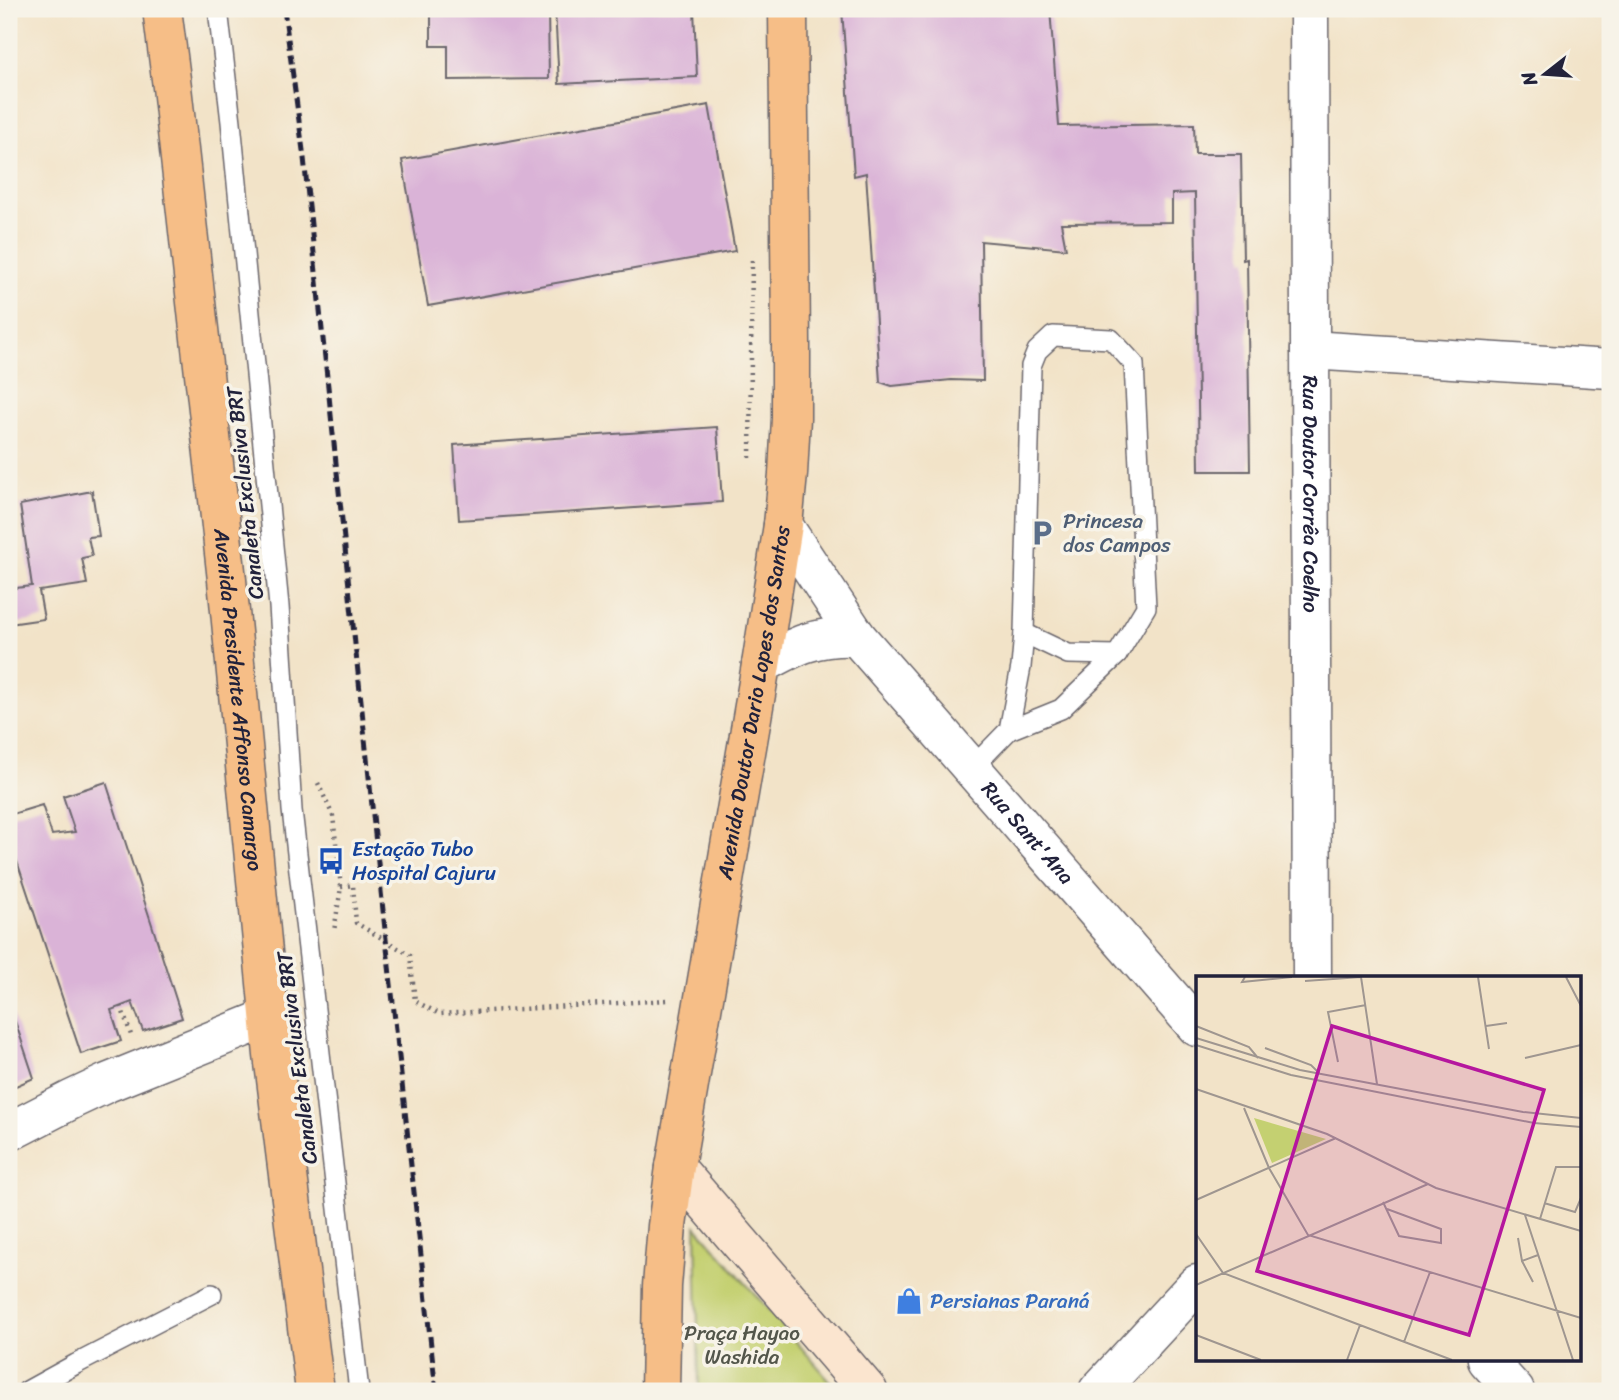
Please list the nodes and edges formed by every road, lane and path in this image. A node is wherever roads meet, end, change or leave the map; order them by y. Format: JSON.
{"nodes":[{"id":1,"x":162,"y":9,"type":"edge"},
{"id":2,"x":218,"y":9,"type":"edge"},
{"id":3,"x":788,"y":9,"type":"edge"},
{"id":4,"x":1309,"y":9,"type":"edge"},
{"id":5,"x":752,"y":246,"type":"dead end"},
{"id":6,"x":1310,"y":350,"type":"junction"},
{"id":7,"x":1610,"y":369,"type":"edge"},
{"id":8,"x":750,"y":469,"type":"dead end"},
{"id":9,"x":783,"y":525,"type":"junction"},
{"id":10,"x":1024,"y":634,"type":"junction"},
{"id":11,"x":857,"y":637,"type":"junction"},
{"id":12,"x":1117,"y":655,"type":"junction"},
{"id":13,"x":761,"y":665,"type":"junction"},
{"id":14,"x":1009,"y":730,"type":"junction"},
{"id":15,"x":972,"y":768,"type":"junction"},
{"id":16,"x":341,"y":887,"type":"dead end"},
{"id":17,"x":1312,"y":976,"type":"edge"},
{"id":18,"x":676,"y":1000,"type":"dead end"},
{"id":19,"x":270,"y":1017,"type":"junction"},
{"id":20,"x":1196,"y":1026,"type":"edge"},
{"id":21,"x":9,"y":1132,"type":"edge"},
{"id":22,"x":675,"y":1167,"type":"junction"},
{"id":23,"x":1196,"y":1285,"type":"edge"},
{"id":24,"x":212,"y":1293,"type":"dead end"},
{"id":25,"x":1489,"y":1362,"type":"edge"},
{"id":26,"x":313,"y":1389,"type":"edge"},
{"id":27,"x":27,"y":1391,"type":"edge"},
{"id":28,"x":359,"y":1391,"type":"edge"},
{"id":29,"x":660,"y":1391,"type":"edge"},
{"id":30,"x":868,"y":1391,"type":"edge"},
{"id":31,"x":1098,"y":1391,"type":"edge"},
{"id":32,"x":1515,"y":1391,"type":"edge"}],
"edges":[{"from":1,"to":19,"type":"main road","name":"Avenida Presidente Affonso Camargo"},
{"from":2,"to":28,"type":"lane","name":"Canaleta Exclusiva BRT"},
{"from":3,"to":9,"type":"main road","name":"Avenida Doutor Dario Lopes dos Santos"},
{"from":4,"to":6,"type":"street","name":"Rua Doutor Corrêa Coelho"},
{"from":5,"to":8,"type":"path"},
{"from":6,"to":7,"type":"street"},
{"from":6,"to":17,"type":"street","name":"Rua Doutor Corrêa Coelho"},
{"from":9,"to":11,"type":"street","name":"Rua Sant'Ana"},
{"from":9,"to":13,"type":"main road","name":"Avenida Doutor Dario Lopes dos Santos"},
{"from":10,"to":12,"type":"lane"},
{"from":10,"to":12,"type":"lane"},
{"from":10,"to":14,"type":"lane"},
{"from":11,"to":13,"type":"street"},
{"from":11,"to":15,"type":"street","name":"Rua Sant'Ana"},
{"from":12,"to":14,"type":"lane"},
{"from":13,"to":22,"type":"main road","name":"Avenida Doutor Dario Lopes dos Santos"},
{"from":14,"to":15,"type":"lane"},
{"from":15,"to":20,"type":"street","name":"Rua Sant'Ana"},
{"from":16,"to":18,"type":"path"},
{"from":19,"to":21,"type":"street"},
{"from":19,"to":26,"type":"main road","name":"Avenida Presidente Affonso Camargo"},
{"from":22,"to":29,"type":"main road","name":"Avenida Doutor Dario Lopes dos Santos"},
{"from":22,"to":30,"type":"street"},
{"from":23,"to":31,"type":"street"},
{"from":24,"to":27,"type":"lane"},
{"from":25,"to":32,"type":"street"}]}
